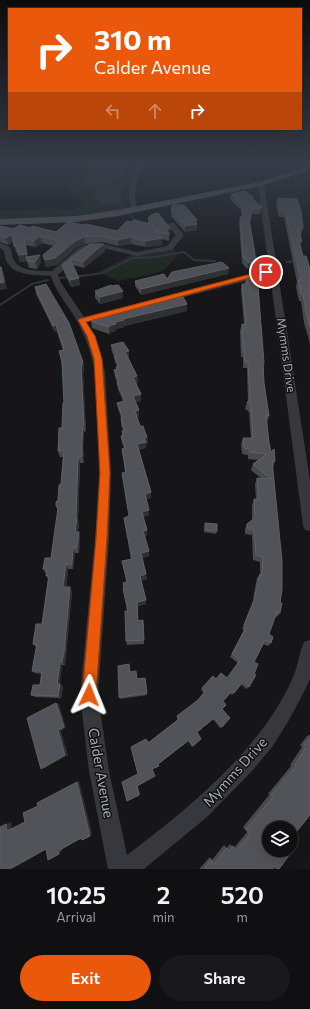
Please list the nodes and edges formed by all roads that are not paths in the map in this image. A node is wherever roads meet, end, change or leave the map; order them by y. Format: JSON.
{"nodes":[{"id":1,"x":132,"y":204,"type":"edge"},
{"id":2,"x":166,"y":204,"type":"edge"},
{"id":3,"x":265,"y":204,"type":"edge"},
{"id":4,"x":135,"y":210,"type":"junction"},
{"id":5,"x":0,"y":222,"type":"edge"},
{"id":6,"x":171,"y":225,"type":"dead end"},
{"id":7,"x":0,"y":245,"type":"edge"},
{"id":8,"x":274,"y":271,"type":"junction"},
{"id":9,"x":54,"y":274,"type":"junction"},
{"id":10,"x":82,"y":320,"type":"junction"},
{"id":11,"x":310,"y":525,"type":"edge"},
{"id":12,"x":310,"y":648,"type":"edge"},
{"id":13,"x":307,"y":673,"type":"edge"},
{"id":14,"x":119,"y":869,"type":"edge"},
{"id":15,"x":126,"y":869,"type":"edge"}],
"edges":[{"from":1,"to":4,"type":"street"},
{"from":2,"to":4,"type":"main road"},
{"from":3,"to":8,"type":"street","name":"Mymms Drive"},
{"from":4,"to":5,"type":"main road"},
{"from":6,"to":9,"type":"street"},
{"from":7,"to":9,"type":"street"},
{"from":8,"to":10,"type":"street"},
{"from":8,"to":11,"type":"street","name":"Mymms Drive"},
{"from":9,"to":10,"type":"street","name":"Calder Avenue"},
{"from":10,"to":14,"type":"street","name":"Calder Avenue"},
{"from":12,"to":13,"type":"street","name":"Mymms Drive"},
{"from":13,"to":15,"type":"street","name":"Mymms Drive"}]}
